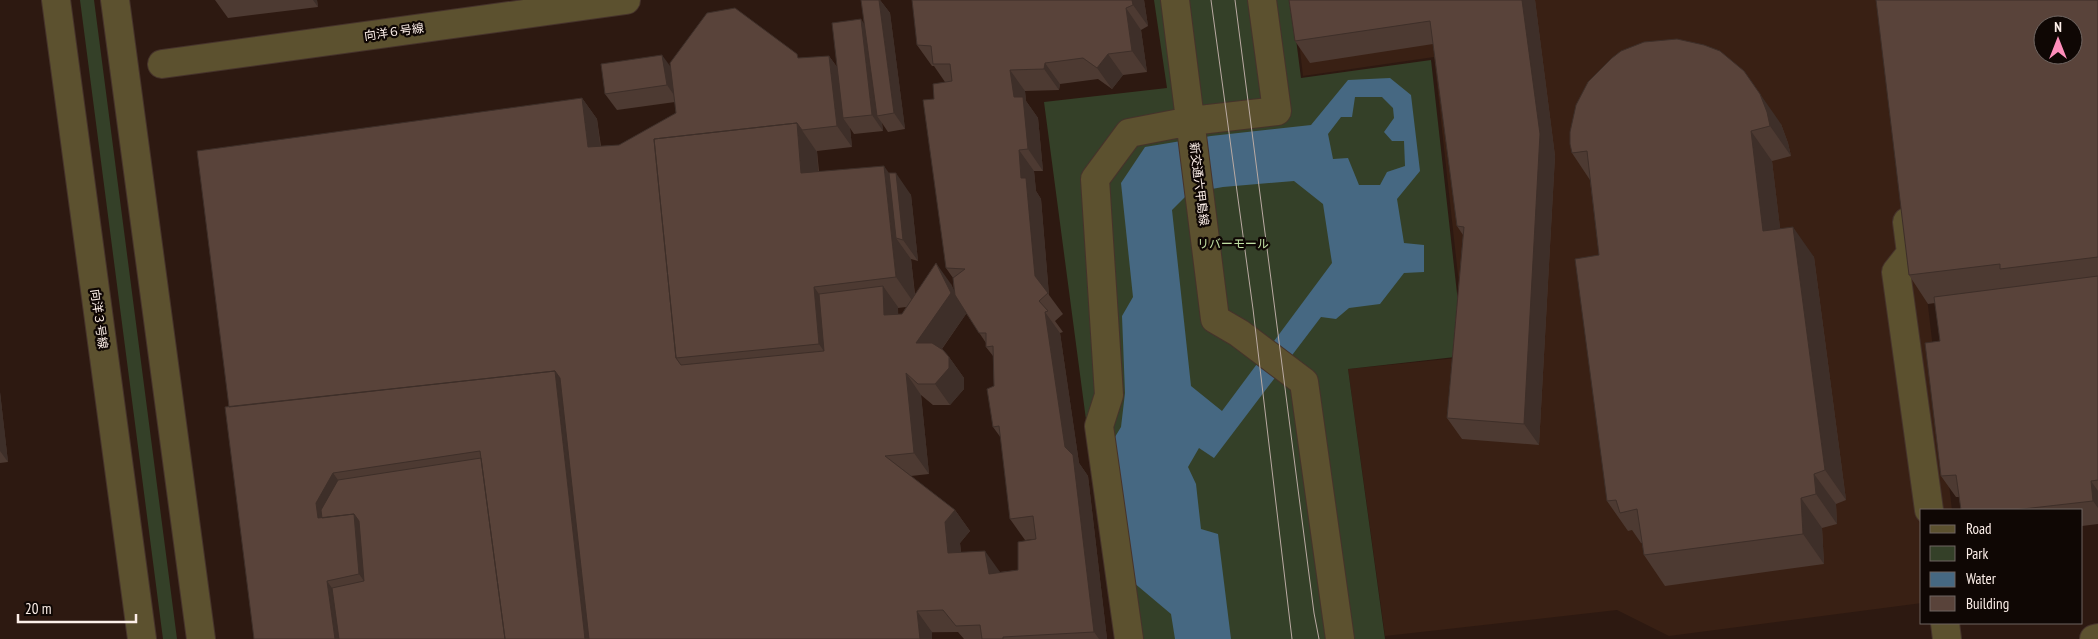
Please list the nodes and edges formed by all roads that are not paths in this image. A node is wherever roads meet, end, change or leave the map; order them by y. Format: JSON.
{"nodes":[{"id":1,"x":56,"y":0,"type":"edge"},
{"id":2,"x":115,"y":0,"type":"edge"},
{"id":3,"x":626,"y":0,"type":"edge"},
{"id":4,"x":1175,"y":0,"type":"edge"},
{"id":5,"x":1262,"y":0,"type":"edge"},
{"id":6,"x":162,"y":64,"type":"dead end"},
{"id":7,"x":1192,"y":127,"type":"junction"},
{"id":8,"x":1904,"y":195,"type":"edge"},
{"id":9,"x":1929,"y":509,"type":"edge"},
{"id":10,"x":1944,"y":624,"type":"edge"},
{"id":11,"x":2098,"y":638,"type":"edge"},
{"id":12,"x":142,"y":639,"type":"edge"},
{"id":13,"x":201,"y":639,"type":"edge"},
{"id":14,"x":1129,"y":639,"type":"edge"},
{"id":15,"x":1340,"y":639,"type":"edge"},
{"id":16,"x":1947,"y":639,"type":"edge"},
{"id":17,"x":2094,"y":639,"type":"edge"}],
"edges":[{"from":1,"to":12,"type":"street","name":"向洋３号線"},
{"from":2,"to":13,"type":"street"},
{"from":3,"to":6,"type":"street","name":"向洋６号線"},
{"from":4,"to":7,"type":"street","name":"新交通六甲島線"},
{"from":5,"to":7,"type":"street"},
{"from":7,"to":14,"type":"street"},
{"from":7,"to":15,"type":"street","name":"新交通六甲島線"},
{"from":8,"to":9,"type":"street"},
{"from":10,"to":16,"type":"street"},
{"from":11,"to":17,"type":"street"}]}
